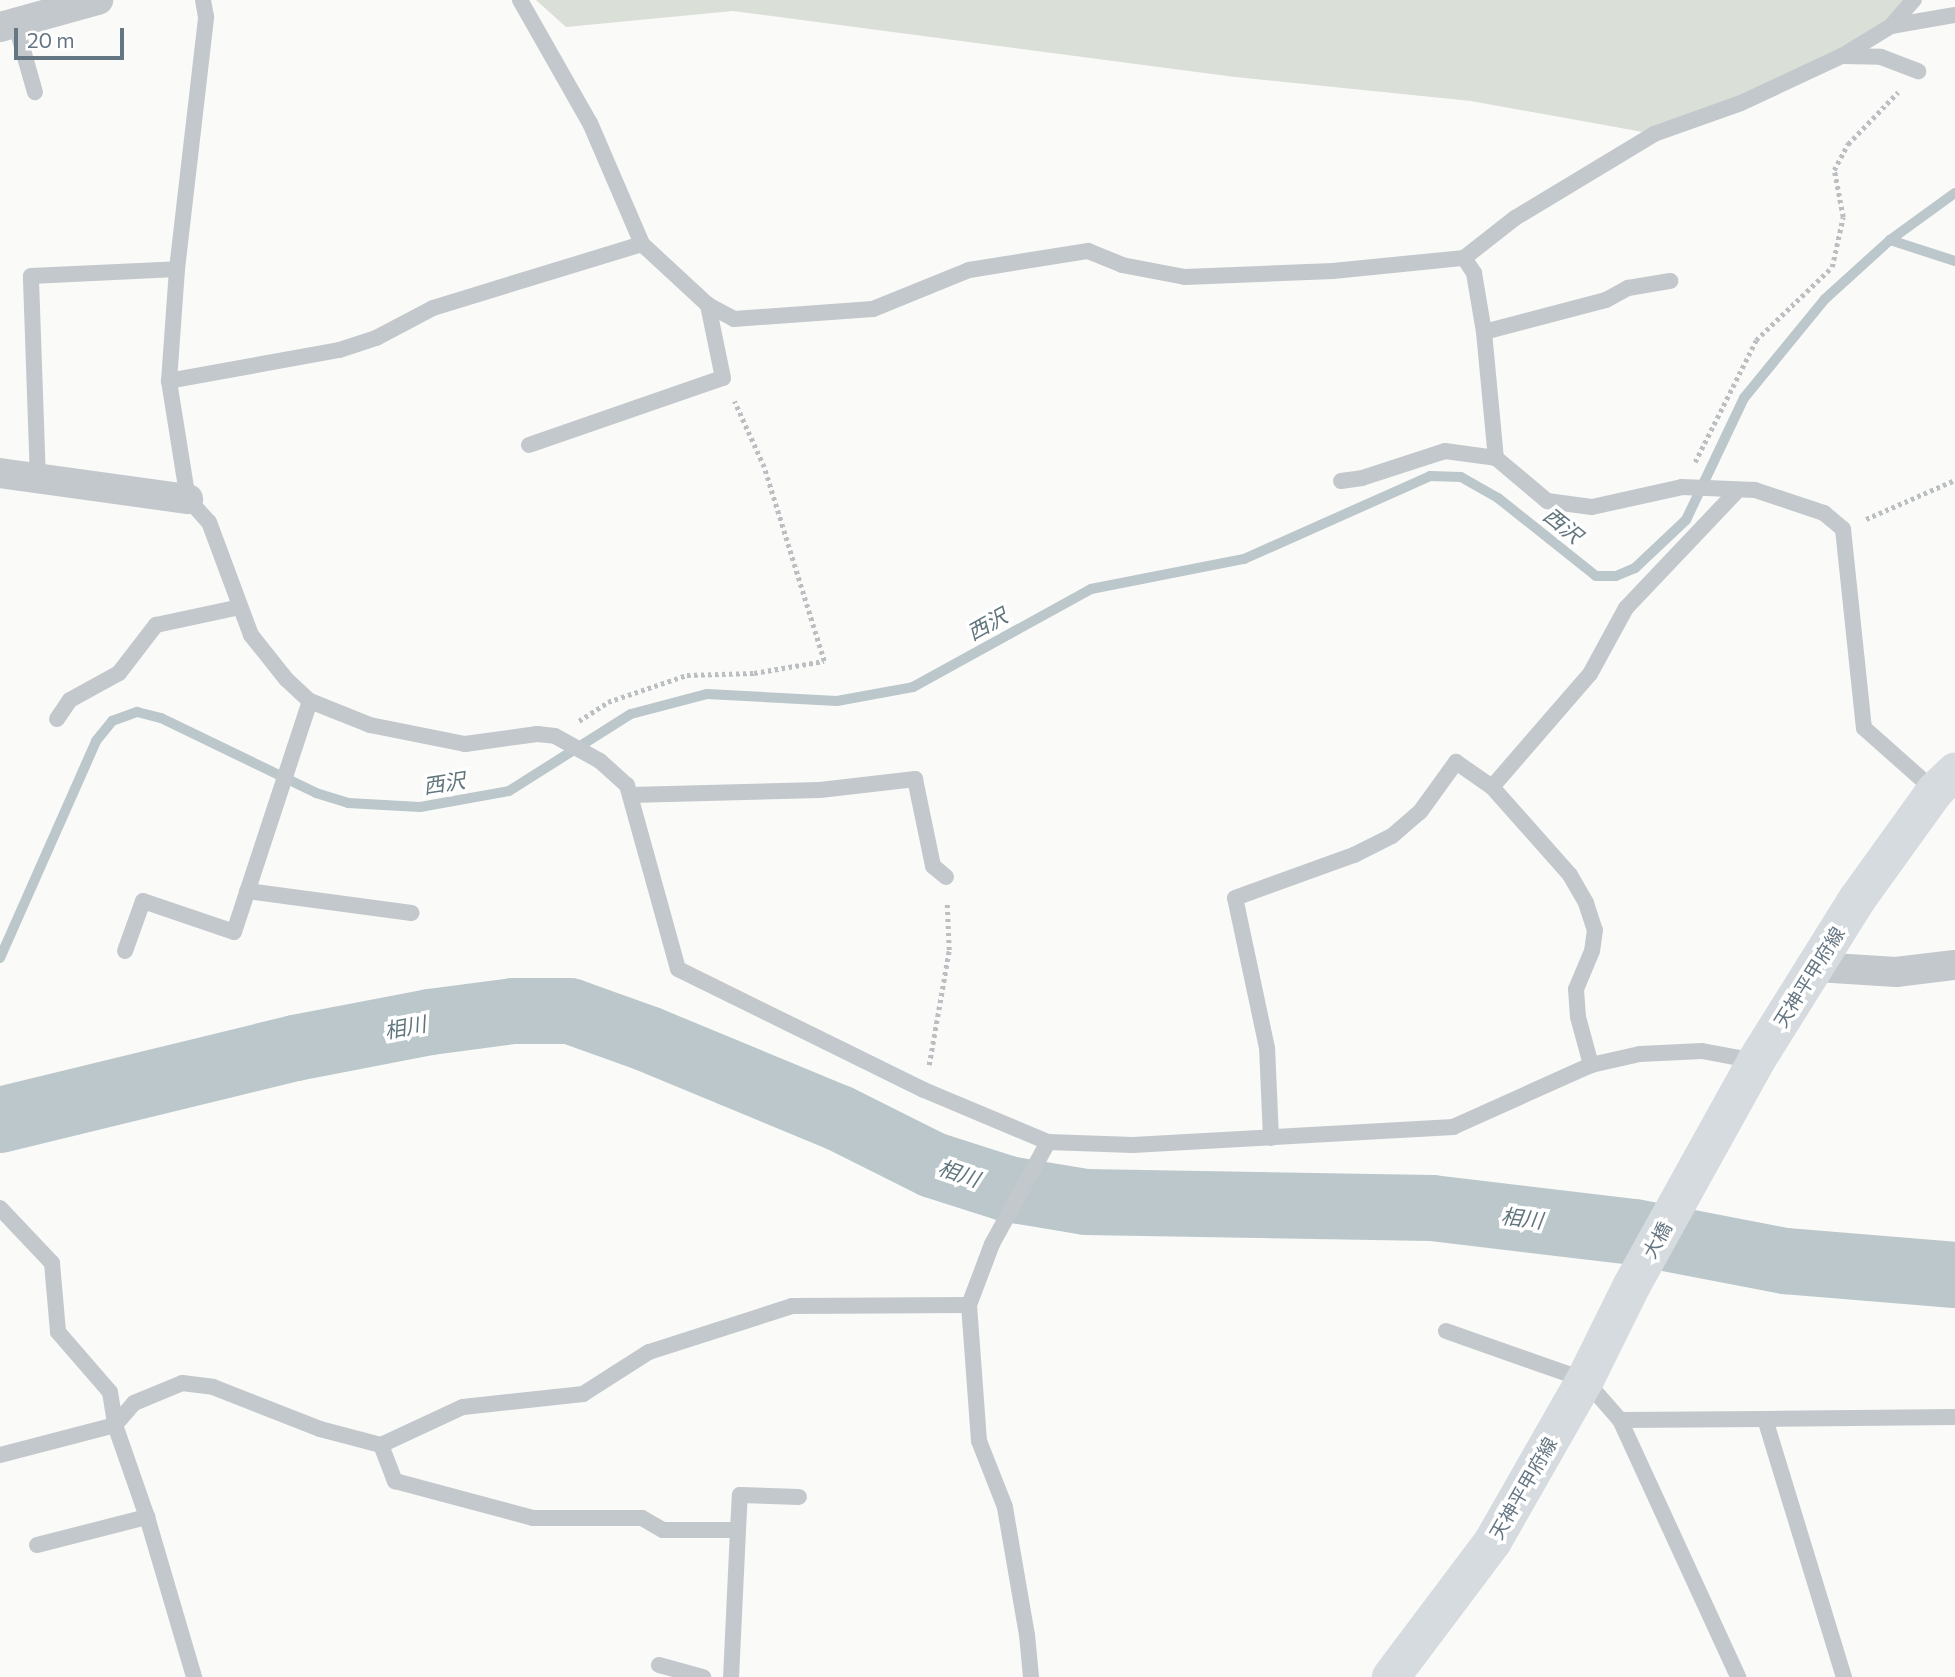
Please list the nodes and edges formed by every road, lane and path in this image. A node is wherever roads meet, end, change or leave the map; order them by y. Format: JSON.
{"nodes":[{"id":1,"x":98,"y":0,"type":"edge"},
{"id":2,"x":203,"y":0,"type":"edge"},
{"id":3,"x":520,"y":0,"type":"edge"},
{"id":4,"x":1914,"y":0,"type":"edge"},
{"id":5,"x":1955,"y":15,"type":"edge"},
{"id":6,"x":7,"y":24,"type":"edge"},
{"id":7,"x":1891,"y":26,"type":"junction"},
{"id":8,"x":1842,"y":56,"type":"junction"},
{"id":9,"x":1918,"y":71,"type":"joint"},
{"id":10,"x":35,"y":92,"type":"dead end"},
{"id":11,"x":642,"y":244,"type":"junction"},
{"id":12,"x":1464,"y":258,"type":"junction"},
{"id":13,"x":177,"y":269,"type":"junction"},
{"id":14,"x":1670,"y":281,"type":"dead end"},
{"id":15,"x":708,"y":305,"type":"junction"},
{"id":16,"x":1485,"y":332,"type":"junction"},
{"id":17,"x":723,"y":378,"type":"junction"},
{"id":18,"x":169,"y":382,"type":"junction"},
{"id":19,"x":529,"y":445,"type":"dead end"},
{"id":20,"x":1496,"y":458,"type":"junction"},
{"id":21,"x":0,"y":473,"type":"edge"},
{"id":22,"x":38,"y":480,"type":"junction"},
{"id":23,"x":1955,"y":480,"type":"edge"},
{"id":24,"x":1340,"y":481,"type":"dead end"},
{"id":25,"x":1682,"y":487,"type":"junction"},
{"id":26,"x":1733,"y":489,"type":"junction"},
{"id":27,"x":188,"y":499,"type":"junction"},
{"id":28,"x":1843,"y":529,"type":"junction"},
{"id":29,"x":240,"y":607,"type":"junction"},
{"id":30,"x":310,"y":701,"type":"junction"},
{"id":31,"x":57,"y":719,"type":"dead end"},
{"id":32,"x":560,"y":738,"type":"junction"},
{"id":33,"x":1945,"y":782,"type":"edge"},
{"id":34,"x":1492,"y":787,"type":"junction"},
{"id":35,"x":630,"y":795,"type":"junction"},
{"id":36,"x":946,"y":877,"type":"joint"},
{"id":37,"x":247,"y":891,"type":"junction"},
{"id":38,"x":412,"y":913,"type":"dead end"},
{"id":39,"x":125,"y":950,"type":"dead end"},
{"id":40,"x":1955,"y":965,"type":"edge"},
{"id":41,"x":1817,"y":967,"type":"junction"},
{"id":42,"x":1756,"y":1061,"type":"junction"},
{"id":43,"x":1591,"y":1065,"type":"junction"},
{"id":44,"x":924,"y":1090,"type":"junction"},
{"id":45,"x":1271,"y":1138,"type":"junction"},
{"id":46,"x":1048,"y":1142,"type":"junction"},
{"id":47,"x":1683,"y":1194,"type":"joint"},
{"id":48,"x":0,"y":1208,"type":"edge"},
{"id":49,"x":1632,"y":1286,"type":"joint"},
{"id":50,"x":969,"y":1305,"type":"junction"},
{"id":51,"x":1446,"y":1331,"type":"dead end"},
{"id":52,"x":1585,"y":1380,"type":"junction"},
{"id":53,"x":1955,"y":1417,"type":"edge"},
{"id":54,"x":1765,"y":1419,"type":"junction"},
{"id":55,"x":1620,"y":1420,"type":"junction"},
{"id":56,"x":114,"y":1425,"type":"junction"},
{"id":57,"x":381,"y":1445,"type":"junction"},
{"id":58,"x":0,"y":1455,"type":"edge"},
{"id":59,"x":799,"y":1497,"type":"dead end"},
{"id":60,"x":147,"y":1517,"type":"junction"},
{"id":61,"x":738,"y":1530,"type":"junction"},
{"id":62,"x":37,"y":1545,"type":"dead end"},
{"id":63,"x":659,"y":1665,"type":"dead end"},
{"id":64,"x":194,"y":1677,"type":"edge"},
{"id":65,"x":704,"y":1677,"type":"edge"},
{"id":66,"x":730,"y":1677,"type":"edge"},
{"id":67,"x":1031,"y":1677,"type":"edge"},
{"id":68,"x":1391,"y":1677,"type":"edge"},
{"id":69,"x":1738,"y":1677,"type":"edge"},
{"id":70,"x":1844,"y":1677,"type":"edge"}],
"edges":[{"from":1,"to":6,"type":"street"},
{"from":2,"to":13,"type":"lane"},
{"from":3,"to":11,"type":"lane"},
{"from":4,"to":7,"type":"lane"},
{"from":5,"to":7,"type":"lane"},
{"from":6,"to":10,"type":"lane"},
{"from":7,"to":8,"type":"lane"},
{"from":8,"to":9,"type":"lane"},
{"from":8,"to":12,"type":"lane"},
{"from":9,"to":25,"type":"path"},
{"from":11,"to":15,"type":"lane"},
{"from":11,"to":18,"type":"lane"},
{"from":12,"to":15,"type":"lane"},
{"from":12,"to":16,"type":"lane"},
{"from":13,"to":18,"type":"lane"},
{"from":13,"to":22,"type":"lane"},
{"from":14,"to":16,"type":"lane"},
{"from":15,"to":17,"type":"lane"},
{"from":16,"to":20,"type":"lane"},
{"from":17,"to":19,"type":"lane"},
{"from":17,"to":32,"type":"path"},
{"from":18,"to":27,"type":"lane"},
{"from":20,"to":24,"type":"lane"},
{"from":20,"to":25,"type":"lane"},
{"from":21,"to":22,"type":"street"},
{"from":22,"to":27,"type":"street"},
{"from":23,"to":28,"type":"path"},
{"from":25,"to":26,"type":"lane"},
{"from":26,"to":28,"type":"lane"},
{"from":26,"to":34,"type":"lane"},
{"from":27,"to":29,"type":"lane"},
{"from":28,"to":33,"type":"lane"},
{"from":29,"to":30,"type":"lane"},
{"from":29,"to":31,"type":"lane"},
{"from":30,"to":32,"type":"lane"},
{"from":30,"to":37,"type":"lane"},
{"from":32,"to":35,"type":"lane"},
{"from":33,"to":41,"type":"main road","name":"天神平甲府線"},
{"from":34,"to":43,"type":"lane"},
{"from":34,"to":45,"type":"lane"},
{"from":35,"to":36,"type":"lane"},
{"from":35,"to":44,"type":"lane"},
{"from":36,"to":44,"type":"path"},
{"from":37,"to":38,"type":"lane"},
{"from":37,"to":39,"type":"lane"},
{"from":40,"to":41,"type":"street"},
{"from":41,"to":42,"type":"main road","name":"天神平甲府線"},
{"from":42,"to":43,"type":"lane"},
{"from":42,"to":47,"type":"main road","name":"天神平甲府線"},
{"from":43,"to":45,"type":"lane"},
{"from":44,"to":46,"type":"lane"},
{"from":45,"to":46,"type":"lane"},
{"from":46,"to":50,"type":"lane"},
{"from":47,"to":49,"type":"main road","name":"大橋"},
{"from":48,"to":56,"type":"lane"},
{"from":49,"to":52,"type":"main road","name":"天神平甲府線"},
{"from":50,"to":57,"type":"lane"},
{"from":50,"to":67,"type":"lane"},
{"from":51,"to":52,"type":"lane"},
{"from":52,"to":55,"type":"lane"},
{"from":52,"to":68,"type":"main road","name":"天神平甲府線"},
{"from":53,"to":54,"type":"lane"},
{"from":54,"to":55,"type":"lane"},
{"from":54,"to":70,"type":"lane"},
{"from":55,"to":69,"type":"lane"},
{"from":56,"to":57,"type":"lane"},
{"from":56,"to":58,"type":"lane"},
{"from":56,"to":60,"type":"lane"},
{"from":57,"to":61,"type":"lane"},
{"from":59,"to":61,"type":"lane"},
{"from":60,"to":62,"type":"lane"},
{"from":60,"to":64,"type":"lane"},
{"from":61,"to":66,"type":"lane"},
{"from":63,"to":65,"type":"lane"}]}
